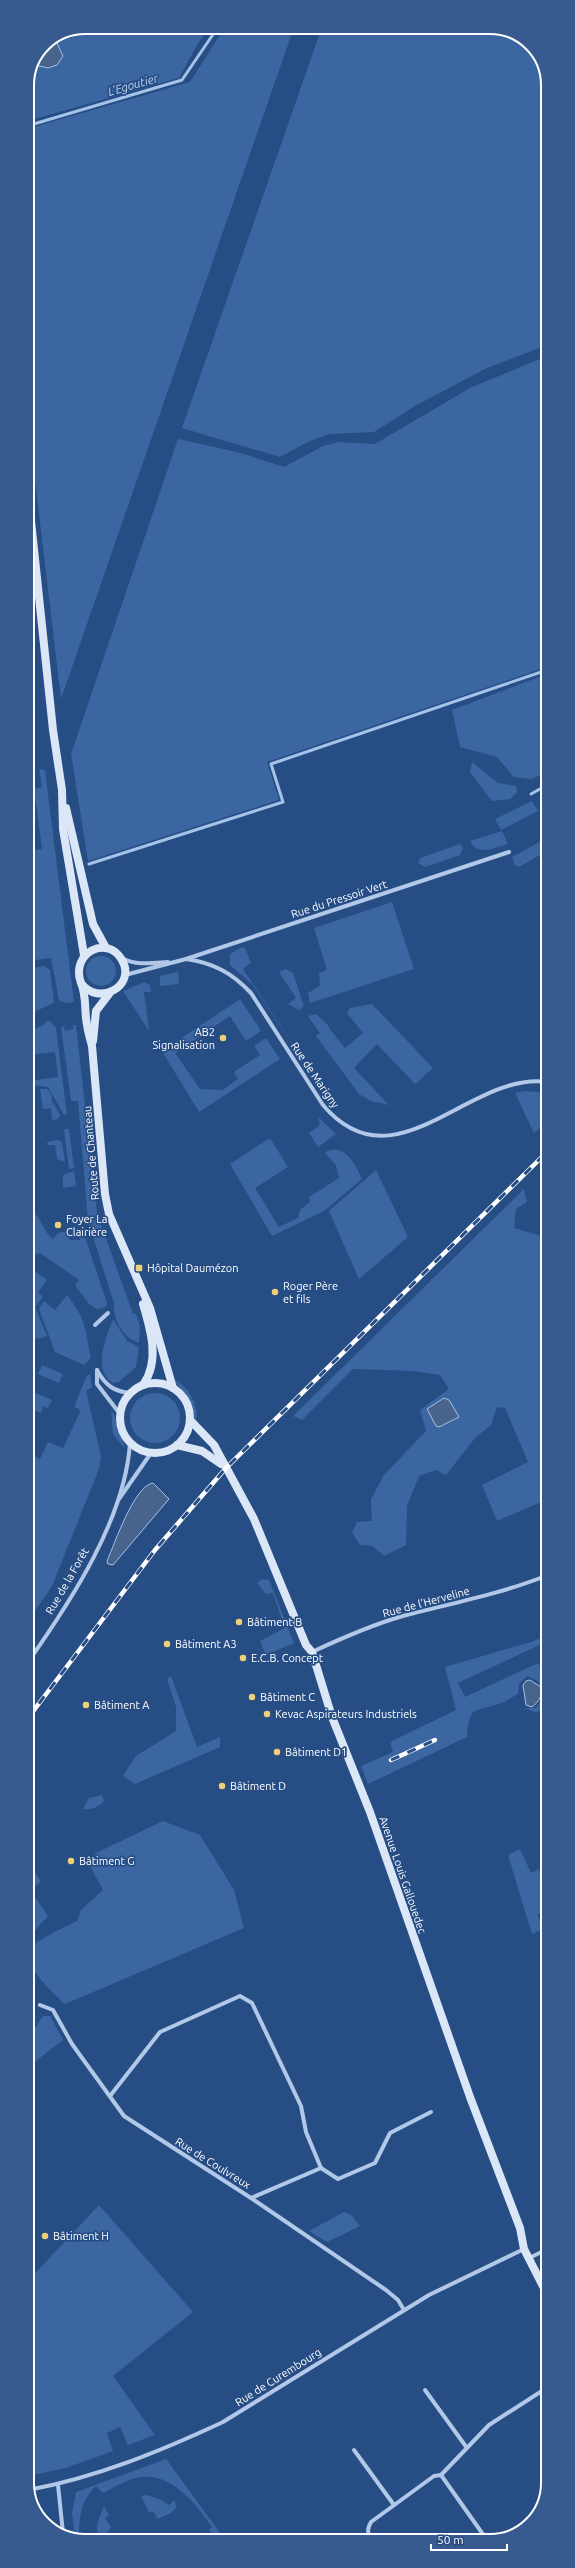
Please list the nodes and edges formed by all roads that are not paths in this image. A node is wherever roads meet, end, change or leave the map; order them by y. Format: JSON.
{"nodes":[{"id":1,"x":34,"y":550,"type":"edge"},
{"id":2,"x":62,"y":790,"type":"junction"},
{"id":3,"x":509,"y":852,"type":"dead end"},
{"id":4,"x":106,"y":948,"type":"junction"},
{"id":5,"x":84,"y":955,"type":"junction"},
{"id":6,"x":120,"y":956,"type":"junction"},
{"id":7,"x":186,"y":959,"type":"junction"},
{"id":8,"x":175,"y":962,"type":"junction"},
{"id":9,"x":124,"y":976,"type":"junction"},
{"id":10,"x":82,"y":983,"type":"junction"},
{"id":11,"x":109,"y":994,"type":"junction"},
{"id":12,"x":92,"y":1046,"type":"junction"},
{"id":13,"x":541,"y":1081,"type":"edge"},
{"id":14,"x":135,"y":1277,"type":"junction"},
{"id":15,"x":108,"y":1313,"type":"dead end"},
{"id":16,"x":95,"y":1325,"type":"dead end"},
{"id":17,"x":143,"y":1385,"type":"junction"},
{"id":18,"x":173,"y":1388,"type":"junction"},
{"id":19,"x":131,"y":1393,"type":"junction"},
{"id":20,"x":120,"y":1414,"type":"junction"},
{"id":21,"x":190,"y":1420,"type":"junction"},
{"id":22,"x":130,"y":1443,"type":"junction"},
{"id":23,"x":177,"y":1445,"type":"junction"},
{"id":24,"x":151,"y":1453,"type":"junction"},
{"id":25,"x":224,"y":1467,"type":"junction"},
{"id":26,"x":115,"y":1506,"type":"junction"},
{"id":27,"x":541,"y":1578,"type":"edge"},
{"id":28,"x":312,"y":1652,"type":"junction"},
{"id":29,"x":34,"y":1653,"type":"edge"},
{"id":30,"x":40,"y":2005,"type":"dead end"},
{"id":31,"x":110,"y":2096,"type":"junction"},
{"id":32,"x":431,"y":2112,"type":"dead end"},
{"id":33,"x":321,"y":2168,"type":"junction"},
{"id":34,"x":251,"y":2198,"type":"junction"},
{"id":35,"x":524,"y":2250,"type":"junction"},
{"id":36,"x":541,"y":2252,"type":"edge"},
{"id":37,"x":529,"y":2258,"type":"junction"},
{"id":38,"x":541,"y":2282,"type":"edge"},
{"id":39,"x":404,"y":2310,"type":"junction"},
{"id":40,"x":425,"y":2390,"type":"dead end"},
{"id":41,"x":541,"y":2392,"type":"edge"},
{"id":42,"x":467,"y":2448,"type":"junction"},
{"id":43,"x":354,"y":2450,"type":"dead end"},
{"id":44,"x":441,"y":2475,"type":"junction"},
{"id":45,"x":58,"y":2485,"type":"junction"},
{"id":46,"x":35,"y":2489,"type":"edge"},
{"id":47,"x":394,"y":2505,"type":"junction"},
{"id":48,"x":62,"y":2528,"type":"edge"},
{"id":49,"x":368,"y":2534,"type":"edge"},
{"id":50,"x":483,"y":2534,"type":"edge"}],
"edges":[{"from":1,"to":2,"type":"main road","name":"Route de Chanteau"},
{"from":2,"to":4,"type":"main road","name":"Route de Chanteau"},
{"from":2,"to":5,"type":"main road","name":"Route de Chanteau"},
{"from":3,"to":7,"type":"street","name":"Rue du Pressoir Vert"},
{"from":4,"to":5,"type":"main road"},
{"from":4,"to":6,"type":"main road"},
{"from":5,"to":10,"type":"main road","name":"Route de Chanteau"},
{"from":6,"to":8,"type":"street","name":"Rue du Pressoir Vert"},
{"from":6,"to":9,"type":"main road"},
{"from":7,"to":8,"type":"street","name":"Rue du Pressoir Vert"},
{"from":7,"to":13,"type":"street","name":"Rue de Marigny"},
{"from":8,"to":9,"type":"street","name":"Rue du Pressoir Vert"},
{"from":9,"to":11,"type":"main road","name":"Route de Chanteau"},
{"from":10,"to":11,"type":"main road"},
{"from":10,"to":12,"type":"main road","name":"Route de Chanteau"},
{"from":11,"to":12,"type":"main road","name":"Route de Chanteau"},
{"from":12,"to":14,"type":"main road","name":"Route de Chanteau"},
{"from":14,"to":17,"type":"main road","name":"Route de Chanteau"},
{"from":14,"to":18,"type":"main road","name":"Route de Chanteau"},
{"from":15,"to":16,"type":"street"},
{"from":17,"to":18,"type":"main road"},
{"from":17,"to":19,"type":"main road"},
{"from":18,"to":21,"type":"main road"},
{"from":19,"to":20,"type":"main road"},
{"from":19,"to":20,"type":"street"},
{"from":20,"to":22,"type":"main road"},
{"from":21,"to":23,"type":"main road"},
{"from":21,"to":25,"type":"main road","name":"Avenue Louis Gallouedec"},
{"from":22,"to":24,"type":"main road"},
{"from":22,"to":26,"type":"street","name":"Rue de la Forêt"},
{"from":23,"to":24,"type":"main road"},
{"from":23,"to":25,"type":"main road","name":"Avenue Louis Gallouedec"},
{"from":24,"to":26,"type":"street","name":"Rue de la Forêt"},
{"from":25,"to":28,"type":"main road","name":"Avenue Louis Gallouedec"},
{"from":26,"to":29,"type":"street","name":"Rue de la Forêt"},
{"from":27,"to":28,"type":"street","name":"Rue de l'Herveline"},
{"from":28,"to":35,"type":"main road","name":"Avenue Louis Gallouedec"},
{"from":30,"to":31,"type":"street","name":"Rue de Coulvreux"},
{"from":31,"to":33,"type":"street"},
{"from":31,"to":34,"type":"street","name":"Rue de Coulvreux"},
{"from":32,"to":33,"type":"street"},
{"from":33,"to":34,"type":"street"},
{"from":34,"to":39,"type":"street","name":"Rue de Coulvreux"},
{"from":35,"to":37,"type":"main road","name":"Avenue Louis Gallouedec"},
{"from":35,"to":39,"type":"street","name":"Rue de Curembourg"},
{"from":36,"to":37,"type":"street"},
{"from":37,"to":38,"type":"main road","name":"Avenue Louis Gallouedec"},
{"from":39,"to":45,"type":"street","name":"Rue de Curembourg"},
{"from":40,"to":42,"type":"street"},
{"from":41,"to":42,"type":"street"},
{"from":42,"to":44,"type":"street"},
{"from":43,"to":47,"type":"street"},
{"from":44,"to":47,"type":"street"},
{"from":44,"to":50,"type":"street"},
{"from":45,"to":46,"type":"street","name":"Rue de Curembourg"},
{"from":45,"to":48,"type":"street"},
{"from":47,"to":49,"type":"street"}]}
